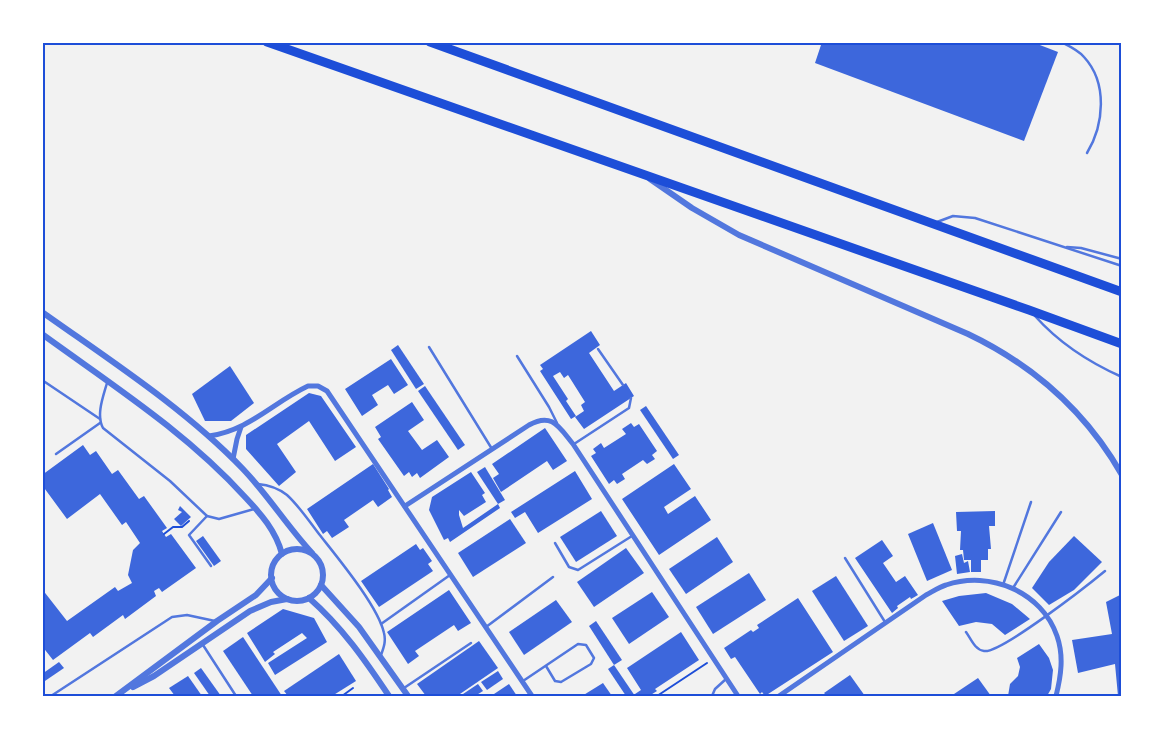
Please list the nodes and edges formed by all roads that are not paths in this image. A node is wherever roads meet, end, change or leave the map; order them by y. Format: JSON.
{"nodes":[{"id":1,"x":267,"y":42,"type":"edge"},
{"id":2,"x":1061,"y":42,"type":"edge"},
{"id":3,"x":431,"y":43,"type":"edge"},
{"id":4,"x":1087,"y":153,"type":"dead end"},
{"id":5,"x":648,"y":177,"type":"junction"},
{"id":6,"x":933,"y":224,"type":"junction"},
{"id":7,"x":1065,"y":247,"type":"junction"},
{"id":8,"x":1122,"y":259,"type":"edge"},
{"id":9,"x":1122,"y":266,"type":"edge"},
{"id":10,"x":1122,"y":292,"type":"edge"},
{"id":11,"x":1029,"y":310,"type":"junction"},
{"id":12,"x":42,"y":312,"type":"edge"},
{"id":13,"x":42,"y":334,"type":"edge"},
{"id":14,"x":1122,"y":344,"type":"edge"},
{"id":15,"x":429,"y":347,"type":"dead end"},
{"id":16,"x":598,"y":349,"type":"dead end"},
{"id":17,"x":517,"y":356,"type":"dead end"},
{"id":18,"x":1122,"y":377,"type":"edge"},
{"id":19,"x":42,"y":380,"type":"edge"},
{"id":20,"x":107,"y":381,"type":"junction"},
{"id":21,"x":623,"y":385,"type":"dead end"},
{"id":22,"x":631,"y":398,"type":"dead end"},
{"id":23,"x":100,"y":418,"type":"junction"},
{"id":24,"x":100,"y":423,"type":"junction"},
{"id":25,"x":558,"y":425,"type":"junction"},
{"id":26,"x":242,"y":427,"type":"junction"},
{"id":27,"x":209,"y":436,"type":"junction"},
{"id":28,"x":573,"y":444,"type":"junction"},
{"id":29,"x":492,"y":449,"type":"junction"},
{"id":30,"x":56,"y":454,"type":"dead end"},
{"id":31,"x":233,"y":459,"type":"junction"},
{"id":32,"x":1122,"y":475,"type":"edge"},
{"id":33,"x":257,"y":484,"type":"junction"},
{"id":34,"x":1031,"y":502,"type":"dead end"},
{"id":35,"x":405,"y":506,"type":"junction"},
{"id":36,"x":256,"y":508,"type":"junction"},
{"id":37,"x":1061,"y":512,"type":"dead end"},
{"id":38,"x":207,"y":516,"type":"junction"},
{"id":39,"x":632,"y":536,"type":"junction"},
{"id":40,"x":555,"y":543,"type":"dead end"},
{"id":41,"x":312,"y":553,"type":"junction"},
{"id":42,"x":282,"y":554,"type":"junction"},
{"id":43,"x":845,"y":558,"type":"dead end"},
{"id":44,"x":211,"y":566,"type":"dead end"},
{"id":45,"x":1105,"y":571,"type":"dead end"},
{"id":46,"x":451,"y":574,"type":"junction"},
{"id":47,"x":553,"y":577,"type":"dead end"},
{"id":48,"x":272,"y":578,"type":"junction"},
{"id":49,"x":321,"y":585,"type":"junction"},
{"id":50,"x":1003,"y":585,"type":"junction"},
{"id":51,"x":1013,"y":588,"type":"junction"},
{"id":52,"x":309,"y":598,"type":"junction"},
{"id":53,"x":287,"y":599,"type":"junction"},
{"id":54,"x":1047,"y":616,"type":"junction"},
{"id":55,"x":217,"y":621,"type":"junction"},
{"id":56,"x":886,"y":623,"type":"junction"},
{"id":57,"x":381,"y":624,"type":"junction"},
{"id":58,"x":486,"y":627,"type":"junction"},
{"id":59,"x":966,"y":632,"type":"dead end"},
{"id":60,"x":472,"y":643,"type":"dead end"},
{"id":61,"x":202,"y":644,"type":"junction"},
{"id":62,"x":381,"y":655,"type":"junction"},
{"id":63,"x":546,"y":666,"type":"junction"},
{"id":64,"x":727,"y":679,"type":"junction"},
{"id":65,"x":522,"y":681,"type":"junction"},
{"id":66,"x":403,"y":688,"type":"junction"},
{"id":67,"x":127,"y":690,"type":"junction"},
{"id":68,"x":386,"y":695,"type":"edge"},
{"id":69,"x":51,"y":696,"type":"edge"},
{"id":70,"x":116,"y":696,"type":"edge"},
{"id":71,"x":236,"y":696,"type":"edge"},
{"id":72,"x":408,"y":696,"type":"edge"},
{"id":73,"x":532,"y":696,"type":"edge"},
{"id":74,"x":712,"y":696,"type":"edge"},
{"id":75,"x":738,"y":696,"type":"edge"},
{"id":76,"x":779,"y":696,"type":"edge"},
{"id":77,"x":1056,"y":696,"type":"edge"}],
"edges":[{"from":1,"to":5,"type":"highway"},
{"from":2,"to":4,"type":"lane"},
{"from":3,"to":6,"type":"highway"},
{"from":5,"to":11,"type":"highway"},
{"from":5,"to":32,"type":"street"},
{"from":6,"to":7,"type":"lane"},
{"from":6,"to":10,"type":"highway"},
{"from":7,"to":8,"type":"lane"},
{"from":7,"to":9,"type":"lane"},
{"from":11,"to":14,"type":"highway"},
{"from":11,"to":18,"type":"lane"},
{"from":12,"to":27,"type":"street"},
{"from":13,"to":20,"type":"street"},
{"from":15,"to":29,"type":"lane"},
{"from":16,"to":21,"type":"lane"},
{"from":17,"to":25,"type":"lane"},
{"from":19,"to":23,"type":"lane"},
{"from":20,"to":23,"type":"lane"},
{"from":20,"to":36,"type":"street"},
{"from":22,"to":28,"type":"lane"},
{"from":23,"to":24,"type":"lane"},
{"from":24,"to":30,"type":"lane"},
{"from":24,"to":38,"type":"lane"},
{"from":25,"to":28,"type":"street"},
{"from":25,"to":29,"type":"street"},
{"from":26,"to":27,"type":"street"},
{"from":26,"to":31,"type":"street"},
{"from":26,"to":35,"type":"street"},
{"from":27,"to":31,"type":"street"},
{"from":28,"to":39,"type":"street"},
{"from":29,"to":35,"type":"street"},
{"from":31,"to":33,"type":"street"},
{"from":33,"to":41,"type":"street"},
{"from":33,"to":57,"type":"lane"},
{"from":34,"to":50,"type":"lane"},
{"from":35,"to":46,"type":"street"},
{"from":36,"to":38,"type":"lane"},
{"from":36,"to":42,"type":"street"},
{"from":37,"to":51,"type":"lane"},
{"from":38,"to":44,"type":"lane"},
{"from":39,"to":40,"type":"lane"},
{"from":39,"to":64,"type":"street"},
{"from":41,"to":42,"type":"street"},
{"from":41,"to":49,"type":"street"},
{"from":42,"to":48,"type":"street"},
{"from":43,"to":56,"type":"lane"},
{"from":45,"to":54,"type":"lane"},
{"from":46,"to":57,"type":"lane"},
{"from":46,"to":58,"type":"street"},
{"from":47,"to":58,"type":"lane"},
{"from":48,"to":53,"type":"street"},
{"from":48,"to":55,"type":"street"},
{"from":49,"to":52,"type":"street"},
{"from":49,"to":62,"type":"street"},
{"from":50,"to":51,"type":"street"},
{"from":50,"to":56,"type":"street"},
{"from":51,"to":54,"type":"street"},
{"from":52,"to":53,"type":"street"},
{"from":52,"to":68,"type":"street"},
{"from":53,"to":61,"type":"street"},
{"from":54,"to":59,"type":"lane"},
{"from":54,"to":77,"type":"street"},
{"from":55,"to":67,"type":"street"},
{"from":55,"to":69,"type":"lane"},
{"from":56,"to":76,"type":"street"},
{"from":57,"to":62,"type":"lane"},
{"from":58,"to":65,"type":"street"},
{"from":60,"to":66,"type":"lane"},
{"from":61,"to":67,"type":"street"},
{"from":61,"to":71,"type":"lane"},
{"from":62,"to":66,"type":"street"},
{"from":63,"to":63,"type":"lane"},
{"from":63,"to":65,"type":"lane"},
{"from":64,"to":74,"type":"lane"},
{"from":64,"to":75,"type":"street"},
{"from":65,"to":73,"type":"street"},
{"from":66,"to":72,"type":"street"},
{"from":67,"to":70,"type":"street"}]}
